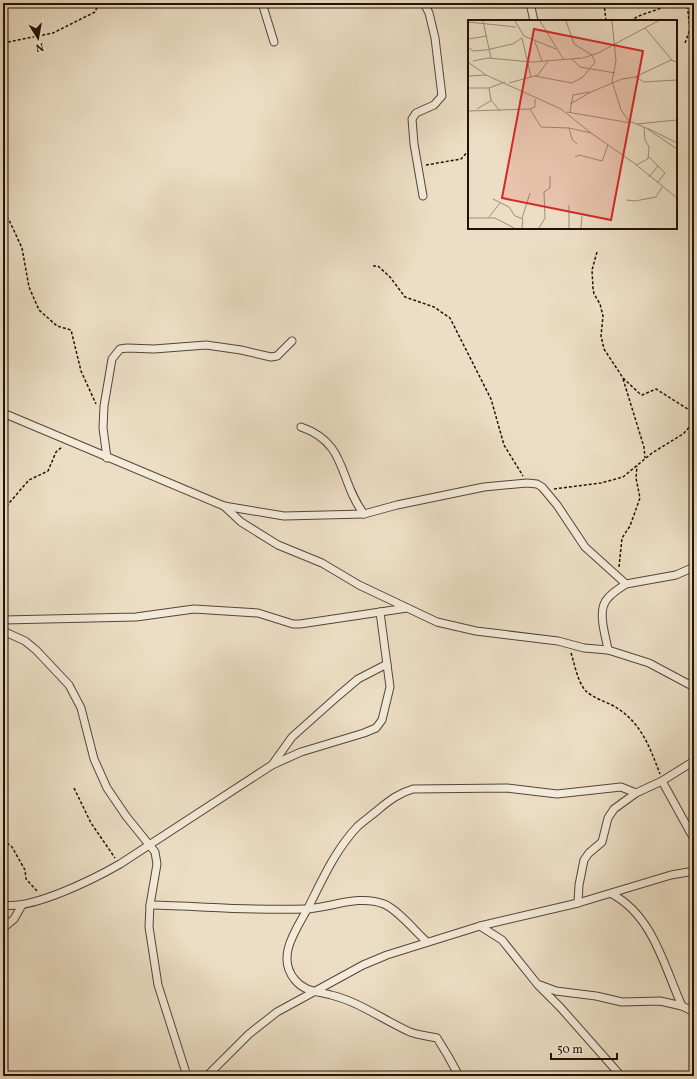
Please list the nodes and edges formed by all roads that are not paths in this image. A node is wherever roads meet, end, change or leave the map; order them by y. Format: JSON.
{"nodes":[{"id":1,"x":262,"y":3,"type":"edge"},
{"id":2,"x":424,"y":3,"type":"edge"},
{"id":3,"x":530,"y":3,"type":"edge"},
{"id":4,"x":534,"y":20,"type":"edge"},
{"id":5,"x":274,"y":42,"type":"dead end"},
{"id":6,"x":423,"y":196,"type":"dead end"},
{"id":7,"x":292,"y":341,"type":"dead end"},
{"id":8,"x":3,"y":412,"type":"edge"},
{"id":9,"x":300,"y":427,"type":"dead end"},
{"id":10,"x":107,"y":458,"type":"junction"},
{"id":11,"x":224,"y":506,"type":"junction"},
{"id":12,"x":364,"y":514,"type":"junction"},
{"id":13,"x":694,"y":567,"type":"edge"},
{"id":14,"x":626,"y":584,"type":"junction"},
{"id":15,"x":408,"y":608,"type":"junction"},
{"id":16,"x":380,"y":612,"type":"junction"},
{"id":17,"x":3,"y":620,"type":"edge"},
{"id":18,"x":3,"y":631,"type":"edge"},
{"id":19,"x":608,"y":650,"type":"junction"},
{"id":20,"x":387,"y":664,"type":"junction"},
{"id":21,"x":694,"y":687,"type":"edge"},
{"id":22,"x":694,"y":761,"type":"edge"},
{"id":23,"x":272,"y":765,"type":"junction"},
{"id":24,"x":662,"y":781,"type":"junction"},
{"id":25,"x":636,"y":793,"type":"junction"},
{"id":26,"x":694,"y":839,"type":"edge"},
{"id":27,"x":149,"y":844,"type":"junction"},
{"id":28,"x":694,"y":871,"type":"edge"},
{"id":29,"x":612,"y":894,"type":"junction"},
{"id":30,"x":578,"y":903,"type":"junction"},
{"id":31,"x":3,"y":905,"type":"edge"},
{"id":32,"x":22,"y":905,"type":"junction"},
{"id":33,"x":150,"y":905,"type":"junction"},
{"id":34,"x":307,"y":908,"type":"junction"},
{"id":35,"x":480,"y":926,"type":"junction"},
{"id":36,"x":3,"y":928,"type":"edge"},
{"id":37,"x":427,"y":942,"type":"junction"},
{"id":38,"x":538,"y":985,"type":"junction"},
{"id":39,"x":311,"y":992,"type":"junction"},
{"id":40,"x":682,"y":1006,"type":"junction"},
{"id":41,"x":694,"y":1012,"type":"edge"},
{"id":42,"x":187,"y":1076,"type":"edge"},
{"id":43,"x":207,"y":1076,"type":"edge"},
{"id":44,"x":459,"y":1076,"type":"edge"},
{"id":45,"x":621,"y":1076,"type":"edge"}],
"edges":[{"from":1,"to":5,"type":"street"},
{"from":2,"to":6,"type":"street"},
{"from":3,"to":4,"type":"street"},
{"from":7,"to":10,"type":"street"},
{"from":8,"to":10,"type":"street"},
{"from":9,"to":12,"type":"street"},
{"from":10,"to":11,"type":"street"},
{"from":11,"to":12,"type":"street"},
{"from":11,"to":15,"type":"street"},
{"from":12,"to":14,"type":"street"},
{"from":13,"to":14,"type":"street"},
{"from":14,"to":19,"type":"street"},
{"from":15,"to":16,"type":"street"},
{"from":15,"to":19,"type":"street"},
{"from":16,"to":17,"type":"street"},
{"from":16,"to":20,"type":"street"},
{"from":18,"to":27,"type":"street"},
{"from":19,"to":21,"type":"street"},
{"from":20,"to":23,"type":"street"},
{"from":20,"to":23,"type":"street"},
{"from":22,"to":24,"type":"street"},
{"from":23,"to":27,"type":"street"},
{"from":24,"to":25,"type":"street"},
{"from":24,"to":26,"type":"street"},
{"from":25,"to":30,"type":"street"},
{"from":25,"to":34,"type":"street"},
{"from":27,"to":32,"type":"street"},
{"from":27,"to":33,"type":"street"},
{"from":28,"to":29,"type":"street"},
{"from":29,"to":30,"type":"street"},
{"from":29,"to":40,"type":"street"},
{"from":30,"to":35,"type":"street"},
{"from":31,"to":32,"type":"street"},
{"from":32,"to":36,"type":"street"},
{"from":33,"to":34,"type":"street"},
{"from":33,"to":42,"type":"street"},
{"from":34,"to":37,"type":"street"},
{"from":34,"to":39,"type":"street"},
{"from":35,"to":37,"type":"street"},
{"from":35,"to":38,"type":"street"},
{"from":37,"to":39,"type":"street"},
{"from":38,"to":40,"type":"street"},
{"from":38,"to":45,"type":"street"},
{"from":39,"to":43,"type":"street"},
{"from":39,"to":44,"type":"street"},
{"from":40,"to":41,"type":"street"}]}
